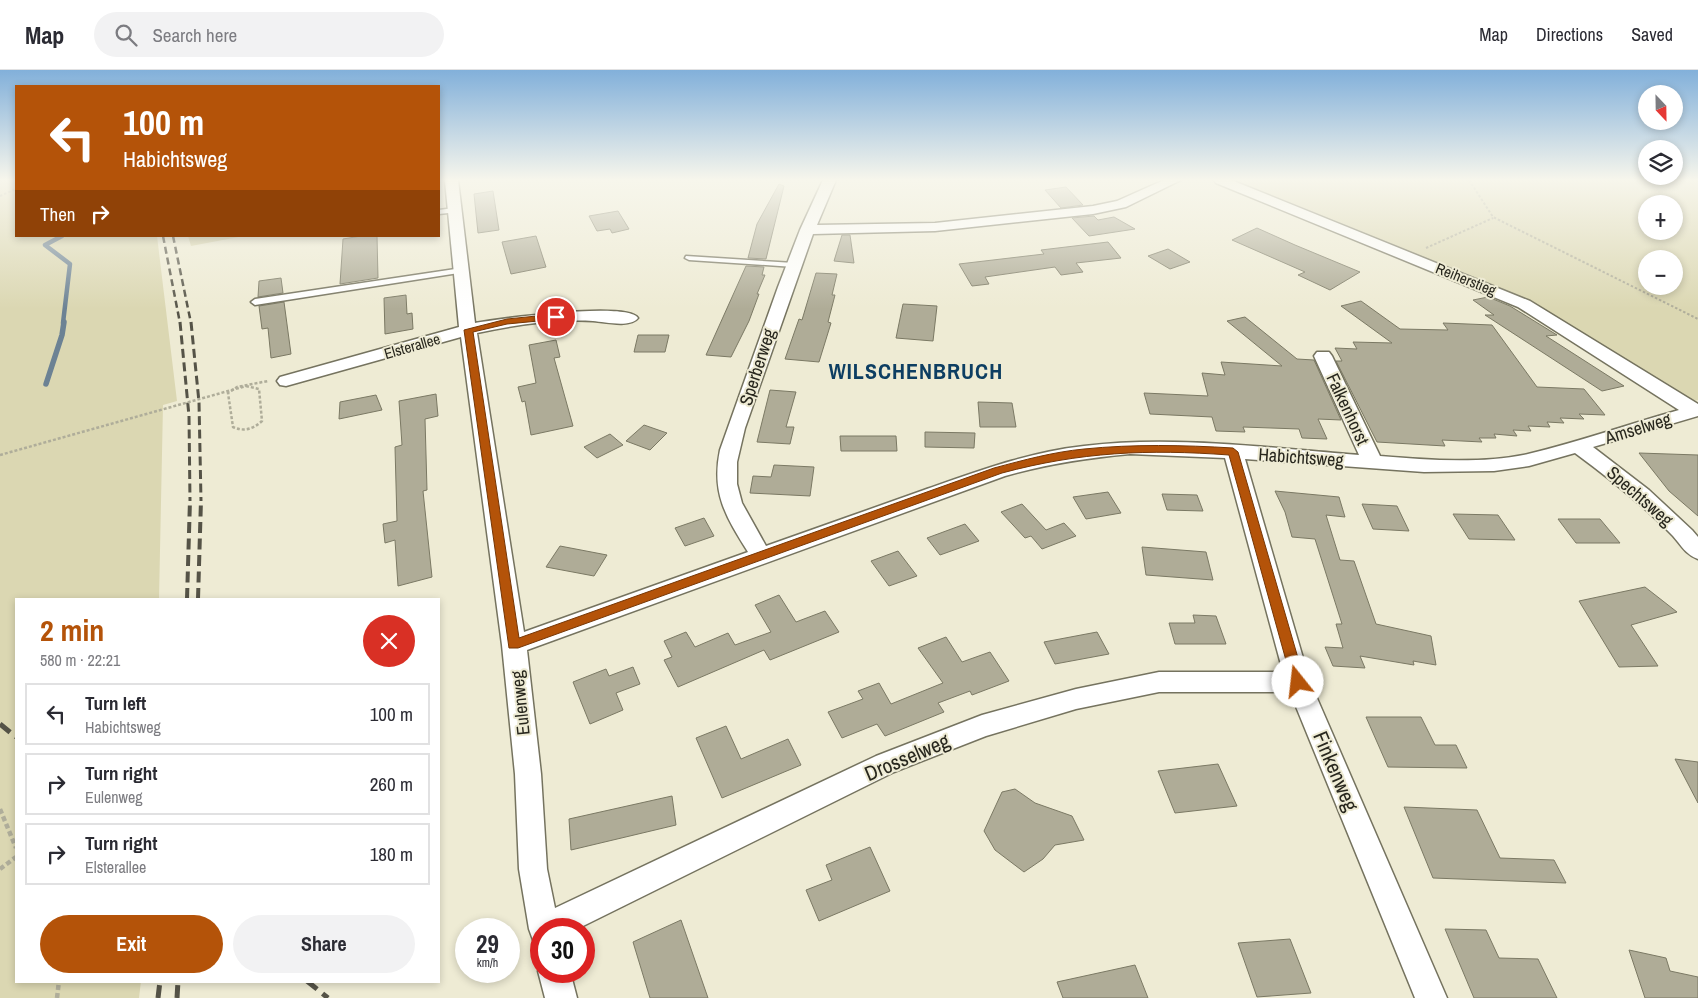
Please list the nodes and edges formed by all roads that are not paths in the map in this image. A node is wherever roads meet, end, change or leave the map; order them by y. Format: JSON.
{"nodes":[{"id":1,"x":456,"y":223,"type":"edge"},
{"id":2,"x":810,"y":223,"type":"edge"},
{"id":3,"x":969,"y":223,"type":"edge"},
{"id":4,"x":1328,"y":223,"type":"edge"},
{"id":5,"x":807,"y":230,"type":"junction"},
{"id":6,"x":689,"y":258,"type":"dead end"},
{"id":7,"x":794,"y":265,"type":"junction"},
{"id":8,"x":462,"y":270,"type":"junction"},
{"id":9,"x":255,"y":302,"type":"dead end"},
{"id":10,"x":630,"y":318,"type":"dead end"},
{"id":11,"x":468,"y":330,"type":"junction"},
{"id":12,"x":1323,"y":356,"type":"dead end"},
{"id":13,"x":286,"y":381,"type":"dead end"},
{"id":14,"x":1696,"y":411,"type":"edge"},
{"id":15,"x":1578,"y":446,"type":"junction"},
{"id":16,"x":1233,"y":452,"type":"junction"},
{"id":17,"x":1373,"y":462,"type":"junction"},
{"id":18,"x":1698,"y":551,"type":"edge"},
{"id":19,"x":761,"y":555,"type":"junction"},
{"id":20,"x":514,"y":645,"type":"junction"},
{"id":21,"x":1298,"y":682,"type":"junction"},
{"id":22,"x":542,"y":918,"type":"edge"},
{"id":23,"x":567,"y":918,"type":"edge"},
{"id":24,"x":557,"y":983,"type":"edge"},
{"id":25,"x":561,"y":998,"type":"edge"},
{"id":26,"x":1431,"y":998,"type":"edge"}],
"edges":[{"from":1,"to":8,"type":"street","name":"Eulenweg"},
{"from":2,"to":5,"type":"street","name":"Sperberweg"},
{"from":3,"to":5,"type":"street"},
{"from":4,"to":14,"type":"street","name":"Reiherstieg"},
{"from":5,"to":7,"type":"street","name":"Sperberweg"},
{"from":6,"to":7,"type":"lane"},
{"from":7,"to":19,"type":"street","name":"Sperberweg"},
{"from":8,"to":9,"type":"lane"},
{"from":8,"to":11,"type":"street","name":"Eulenweg"},
{"from":10,"to":11,"type":"street","name":"Elsterallee"},
{"from":11,"to":13,"type":"street","name":"Elsterallee"},
{"from":11,"to":20,"type":"street","name":"Eulenweg"},
{"from":12,"to":17,"type":"street","name":"Falkenhorst"},
{"from":14,"to":15,"type":"street","name":"Amselweg"},
{"from":15,"to":17,"type":"street","name":"Habichtsweg"},
{"from":15,"to":18,"type":"street","name":"Spechtsweg"},
{"from":16,"to":17,"type":"street","name":"Habichtsweg"},
{"from":16,"to":19,"type":"street","name":"Habichtsweg"},
{"from":16,"to":21,"type":"street","name":"Finkenweg"},
{"from":19,"to":20,"type":"street","name":"Habichtsweg"},
{"from":20,"to":22,"type":"street","name":"Eulenweg"},
{"from":21,"to":23,"type":"street","name":"Drosselweg"},
{"from":21,"to":26,"type":"street","name":"Finkenweg"},
{"from":24,"to":25,"type":"street"}]}
